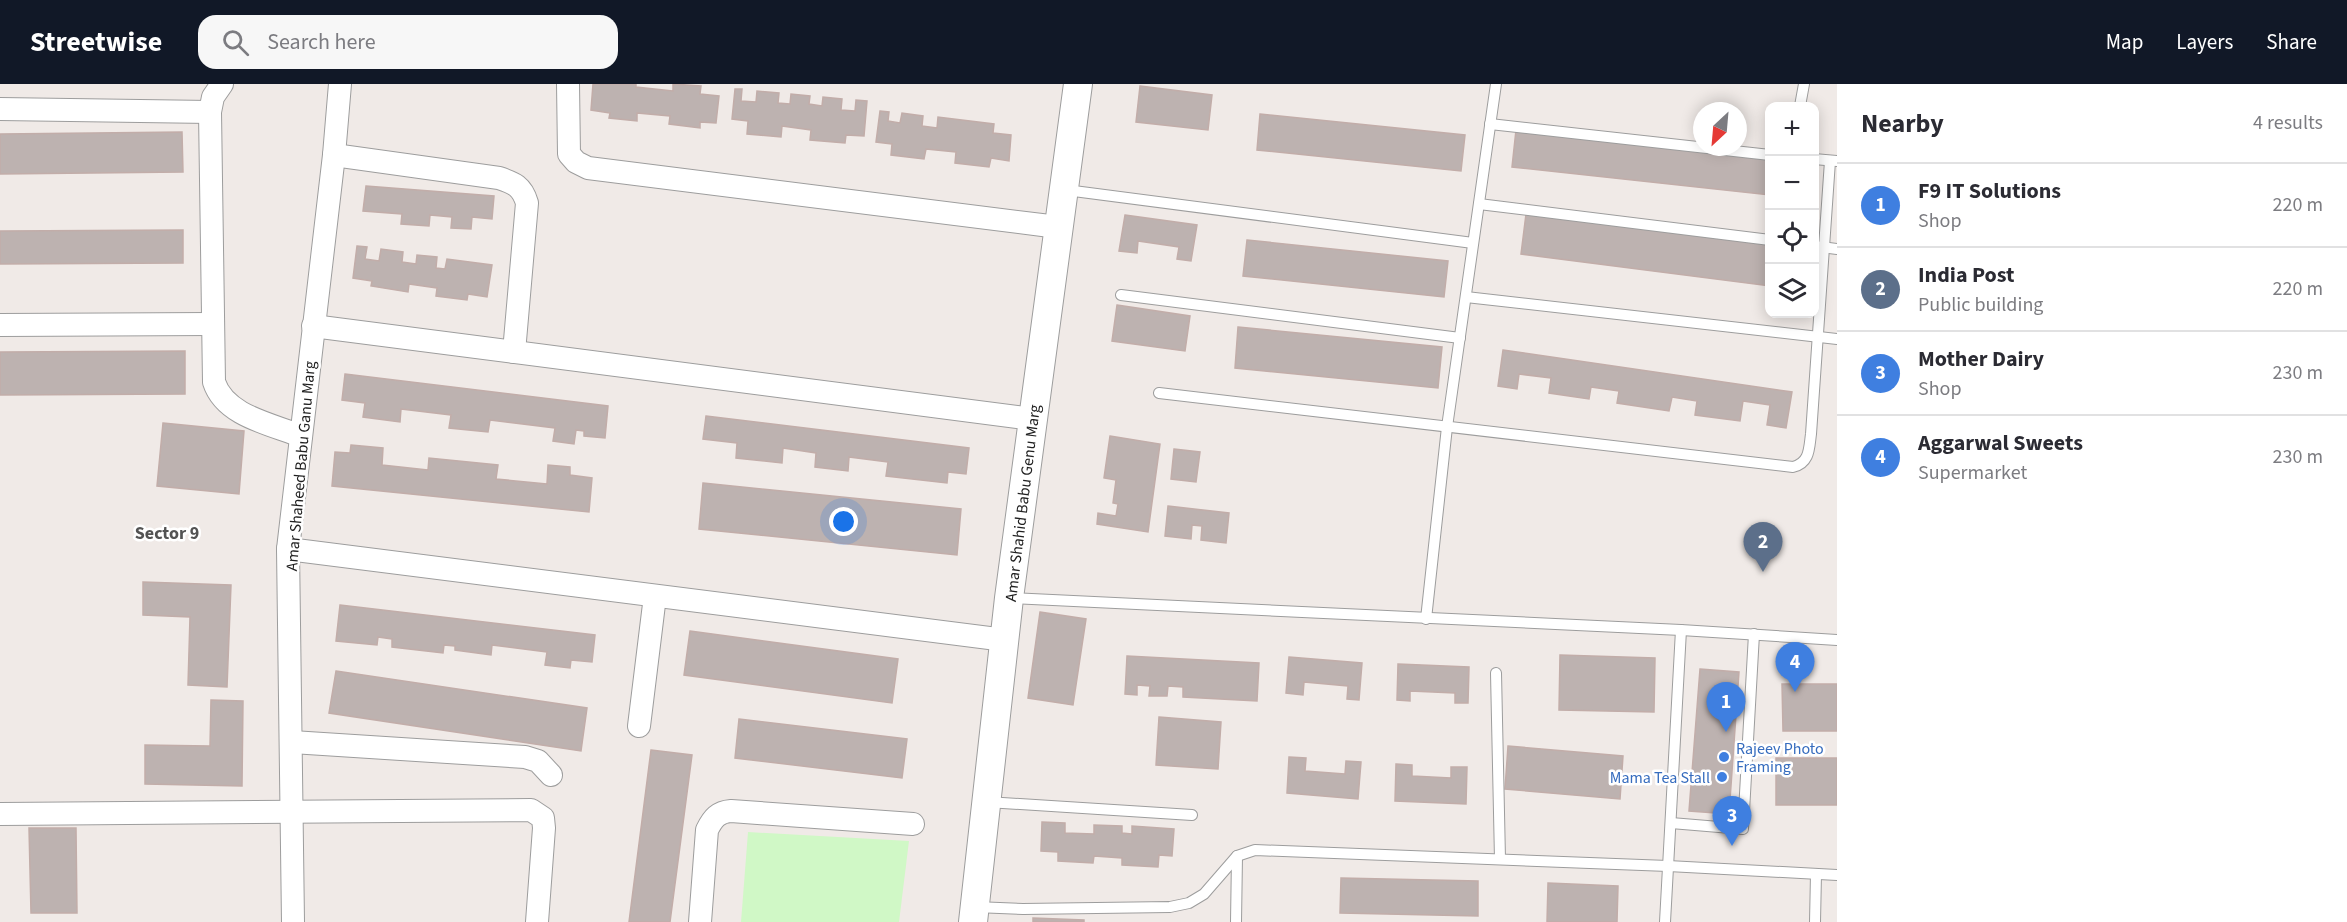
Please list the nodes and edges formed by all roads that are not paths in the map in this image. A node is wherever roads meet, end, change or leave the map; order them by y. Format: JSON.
{"nodes":[{"id":1,"x":222,"y":84,"type":"edge"},
{"id":2,"x":340,"y":84,"type":"edge"},
{"id":3,"x":568,"y":84,"type":"edge"},
{"id":4,"x":1078,"y":84,"type":"edge"},
{"id":5,"x":1496,"y":84,"type":"edge"},
{"id":6,"x":1804,"y":84,"type":"edge"},
{"id":7,"x":1801,"y":102,"type":"edge"},
{"id":8,"x":0,"y":109,"type":"edge"},
{"id":9,"x":210,"y":112,"type":"junction"},
{"id":10,"x":1490,"y":124,"type":"junction"},
{"id":11,"x":1765,"y":153,"type":"edge"},
{"id":12,"x":334,"y":155,"type":"junction"},
{"id":13,"x":1833,"y":161,"type":"edge"},
{"id":14,"x":1065,"y":190,"type":"junction"},
{"id":15,"x":1479,"y":204,"type":"junction"},
{"id":16,"x":1058,"y":227,"type":"junction"},
{"id":17,"x":1765,"y":239,"type":"edge"},
{"id":18,"x":1473,"y":243,"type":"junction"},
{"id":19,"x":1819,"y":246,"type":"edge"},
{"id":20,"x":1837,"y":249,"type":"edge"},
{"id":21,"x":1819,"y":264,"type":"edge"},
{"id":22,"x":1121,"y":295,"type":"dead end"},
{"id":23,"x":1466,"y":297,"type":"junction"},
{"id":24,"x":213,"y":324,"type":"junction"},
{"id":25,"x":0,"y":326,"type":"edge"},
{"id":26,"x":313,"y":326,"type":"junction"},
{"id":27,"x":1818,"y":336,"type":"junction"},
{"id":28,"x":1460,"y":338,"type":"junction"},
{"id":29,"x":1837,"y":339,"type":"edge"},
{"id":30,"x":514,"y":352,"type":"junction"},
{"id":31,"x":1159,"y":393,"type":"dead end"},
{"id":32,"x":1033,"y":419,"type":"junction"},
{"id":33,"x":1447,"y":427,"type":"junction"},
{"id":34,"x":301,"y":436,"type":"junction"},
{"id":35,"x":288,"y":549,"type":"junction"},
{"id":36,"x":655,"y":596,"type":"junction"},
{"id":37,"x":1010,"y":598,"type":"junction"},
{"id":38,"x":1426,"y":619,"type":"junction"},
{"id":39,"x":1682,"y":630,"type":"junction"},
{"id":40,"x":1754,"y":634,"type":"junction"},
{"id":41,"x":1005,"y":640,"type":"junction"},
{"id":42,"x":1837,"y":640,"type":"edge"},
{"id":43,"x":1496,"y":673,"type":"dead end"},
{"id":44,"x":639,"y":726,"type":"dead end"},
{"id":45,"x":292,"y":742,"type":"junction"},
{"id":46,"x":551,"y":775,"type":"dead end"},
{"id":47,"x":987,"y":802,"type":"junction"},
{"id":48,"x":293,"y":813,"type":"junction"},
{"id":49,"x":0,"y":814,"type":"edge"},
{"id":50,"x":1192,"y":814,"type":"dead end"},
{"id":51,"x":1671,"y":823,"type":"junction"},
{"id":52,"x":913,"y":824,"type":"dead end"},
{"id":53,"x":1237,"y":856,"type":"junction"},
{"id":54,"x":1500,"y":859,"type":"junction"},
{"id":55,"x":1668,"y":866,"type":"junction"},
{"id":56,"x":1816,"y":874,"type":"junction"},
{"id":57,"x":1837,"y":875,"type":"edge"},
{"id":58,"x":974,"y":915,"type":"edge"},
{"id":59,"x":293,"y":922,"type":"edge"},
{"id":60,"x":537,"y":922,"type":"edge"},
{"id":61,"x":700,"y":922,"type":"edge"},
{"id":62,"x":1236,"y":922,"type":"edge"},
{"id":63,"x":1665,"y":922,"type":"edge"},
{"id":64,"x":1815,"y":922,"type":"edge"}],
"edges":[{"from":1,"to":9,"type":"street"},
{"from":2,"to":12,"type":"street","name":"Amar Shaheed Babu Ganu Marg"},
{"from":3,"to":16,"type":"street"},
{"from":4,"to":14,"type":"street","name":"Amar Shahid Babu Genu Marg"},
{"from":5,"to":10,"type":"lane"},
{"from":6,"to":7,"type":"lane"},
{"from":8,"to":9,"type":"street"},
{"from":9,"to":24,"type":"street"},
{"from":10,"to":11,"type":"lane"},
{"from":10,"to":15,"type":"lane"},
{"from":12,"to":26,"type":"street","name":"Amar Shaheed Babu Ganu Marg"},
{"from":12,"to":30,"type":"street"},
{"from":13,"to":19,"type":"lane"},
{"from":14,"to":16,"type":"street","name":"Amar Shahid Babu Genu Marg"},
{"from":14,"to":18,"type":"lane"},
{"from":15,"to":17,"type":"lane"},
{"from":15,"to":18,"type":"lane"},
{"from":16,"to":32,"type":"street","name":"Amar Shahid Babu Genu Marg"},
{"from":18,"to":23,"type":"lane"},
{"from":19,"to":20,"type":"lane"},
{"from":21,"to":27,"type":"lane"},
{"from":22,"to":28,"type":"lane"},
{"from":23,"to":27,"type":"lane"},
{"from":23,"to":28,"type":"lane"},
{"from":24,"to":25,"type":"street"},
{"from":24,"to":34,"type":"street"},
{"from":26,"to":30,"type":"street"},
{"from":26,"to":34,"type":"street","name":"Amar Shaheed Babu Ganu Marg"},
{"from":27,"to":29,"type":"lane"},
{"from":27,"to":33,"type":"lane"},
{"from":28,"to":33,"type":"lane"},
{"from":30,"to":32,"type":"street"},
{"from":31,"to":33,"type":"lane"},
{"from":32,"to":37,"type":"street","name":"Amar Shahid Babu Genu Marg"},
{"from":33,"to":38,"type":"lane"},
{"from":34,"to":35,"type":"street","name":"Amar Shaheed Babu Ganu Marg"},
{"from":35,"to":36,"type":"street"},
{"from":35,"to":45,"type":"street","name":"Amar Shaheed Babu Ganu Marg"},
{"from":36,"to":41,"type":"street"},
{"from":36,"to":44,"type":"street"},
{"from":37,"to":38,"type":"lane"},
{"from":37,"to":41,"type":"street","name":"Amar Shahid Babu Genu Marg"},
{"from":38,"to":39,"type":"lane"},
{"from":39,"to":40,"type":"lane"},
{"from":39,"to":51,"type":"lane"},
{"from":40,"to":42,"type":"lane"},
{"from":40,"to":51,"type":"lane"},
{"from":41,"to":47,"type":"street","name":"Amar Shahid Babu Genu Marg"},
{"from":43,"to":54,"type":"lane"},
{"from":45,"to":46,"type":"street"},
{"from":45,"to":48,"type":"street","name":"Amar Shaheed Babu Ganu Marg"},
{"from":47,"to":50,"type":"lane"},
{"from":47,"to":58,"type":"street","name":"Amar Shahid Babu Genu Marg"},
{"from":48,"to":49,"type":"street"},
{"from":48,"to":59,"type":"street","name":"Amar Shaheed Babu Ganu Marg"},
{"from":48,"to":60,"type":"street"},
{"from":51,"to":55,"type":"lane"},
{"from":52,"to":61,"type":"street"},
{"from":53,"to":54,"type":"lane"},
{"from":53,"to":58,"type":"lane"},
{"from":53,"to":62,"type":"lane"},
{"from":54,"to":55,"type":"lane"},
{"from":55,"to":56,"type":"lane"},
{"from":55,"to":63,"type":"lane"},
{"from":56,"to":57,"type":"lane"},
{"from":56,"to":64,"type":"lane"}]}
